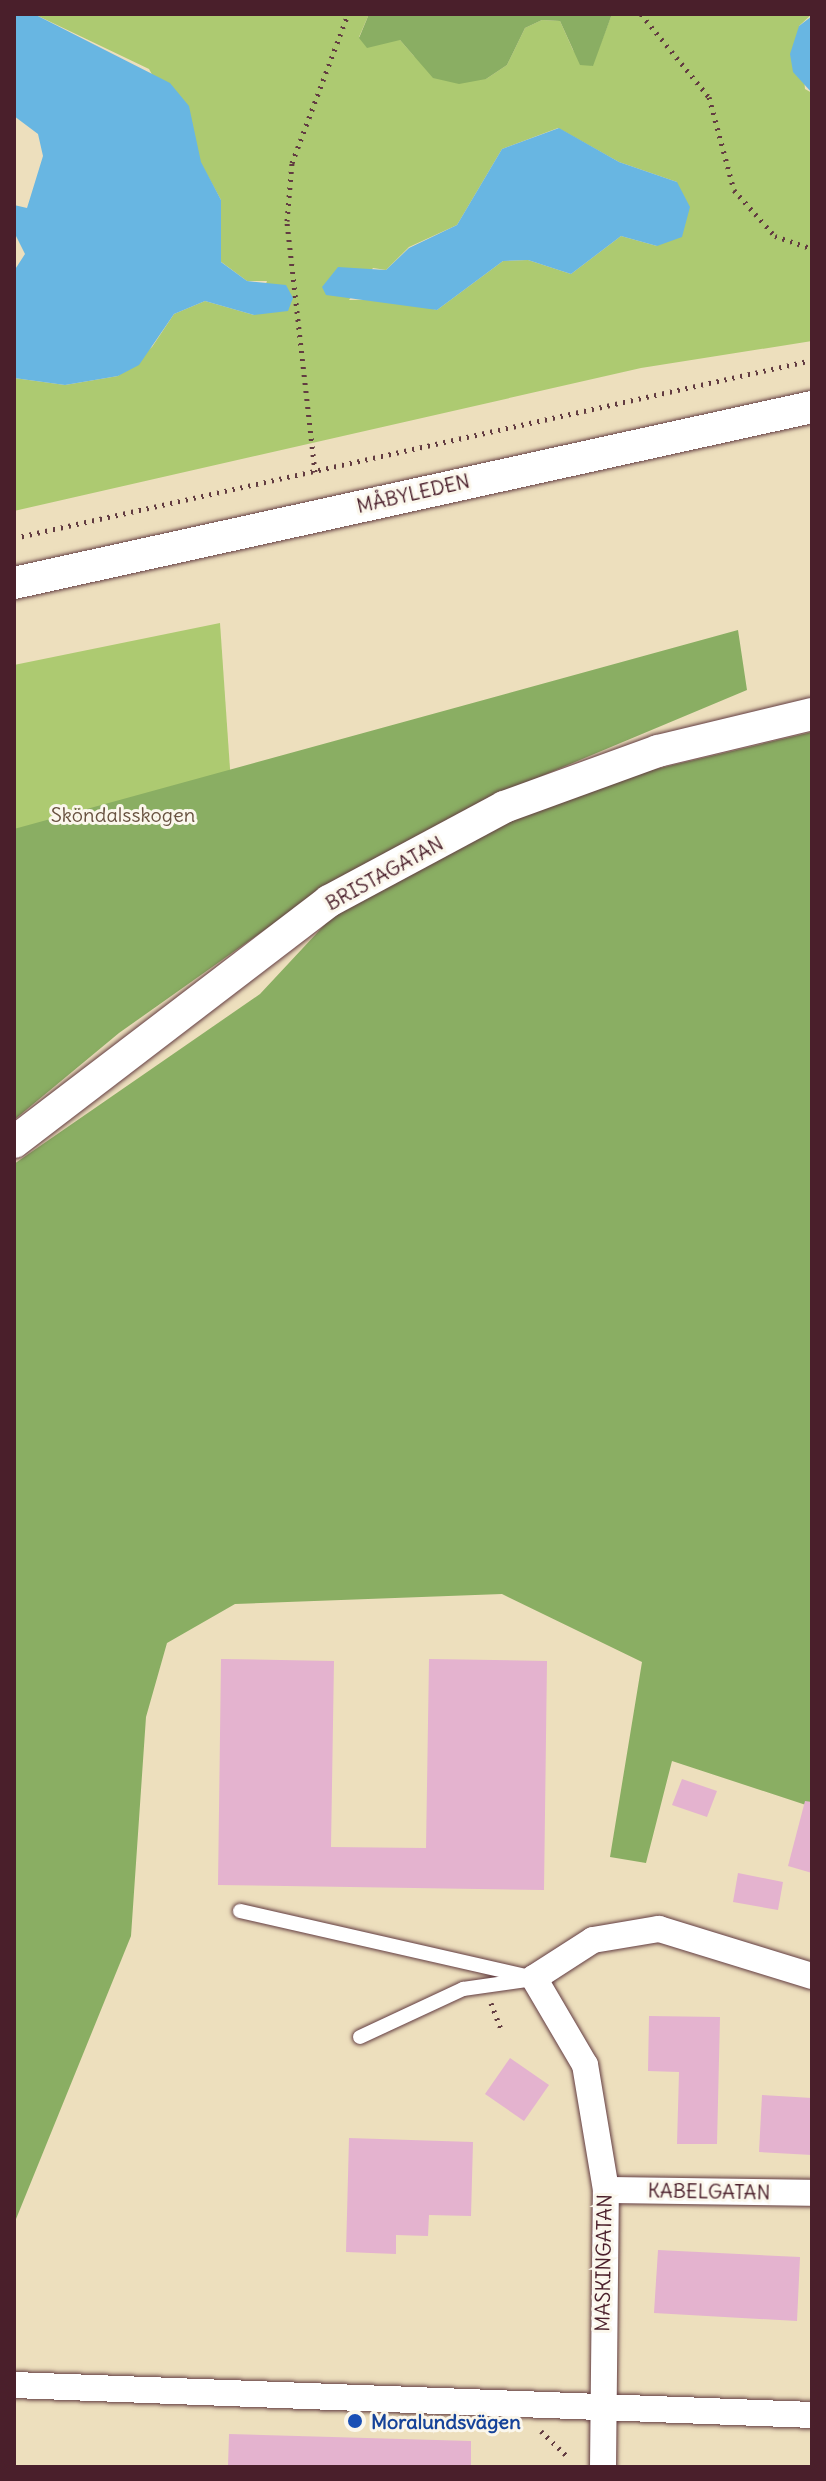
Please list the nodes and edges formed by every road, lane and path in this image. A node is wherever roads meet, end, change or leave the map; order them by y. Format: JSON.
{"nodes":[{"id":1,"x":348,"y":14,"type":"edge"},
{"id":2,"x":641,"y":14,"type":"edge"},
{"id":3,"x":812,"y":249,"type":"edge"},
{"id":4,"x":812,"y":360,"type":"edge"},
{"id":5,"x":812,"y":407,"type":"edge"},
{"id":6,"x":315,"y":472,"type":"junction"},
{"id":7,"x":14,"y":538,"type":"edge"},
{"id":8,"x":14,"y":583,"type":"edge"},
{"id":9,"x":812,"y":714,"type":"edge"},
{"id":10,"x":14,"y":1142,"type":"edge"},
{"id":11,"x":240,"y":1911,"type":"dead end"},
{"id":12,"x":812,"y":1976,"type":"edge"},
{"id":13,"x":534,"y":1978,"type":"junction"},
{"id":14,"x":360,"y":2037,"type":"dead end"},
{"id":15,"x":606,"y":2190,"type":"junction"},
{"id":16,"x":812,"y":2193,"type":"edge"},
{"id":17,"x":14,"y":2385,"type":"edge"},
{"id":18,"x":599,"y":2407,"type":"junction"},
{"id":19,"x":812,"y":2415,"type":"edge"},
{"id":20,"x":603,"y":2467,"type":"edge"}],
"edges":[{"from":1,"to":6,"type":"path"},
{"from":2,"to":3,"type":"path"},
{"from":4,"to":6,"type":"path"},
{"from":5,"to":8,"type":"street","name":"MÅBYLEDEN"},
{"from":6,"to":7,"type":"path"},
{"from":9,"to":10,"type":"street","name":"BRISTAGATAN"},
{"from":11,"to":13,"type":"lane"},
{"from":12,"to":13,"type":"street"},
{"from":13,"to":14,"type":"lane"},
{"from":13,"to":15,"type":"street","name":"MASKINGATAN"},
{"from":15,"to":16,"type":"street","name":"KABELGATAN"},
{"from":15,"to":18,"type":"street","name":"MASKINGATAN"},
{"from":17,"to":18,"type":"street"},
{"from":18,"to":19,"type":"street"},
{"from":18,"to":20,"type":"street","name":"MASKINGATAN"}]}
